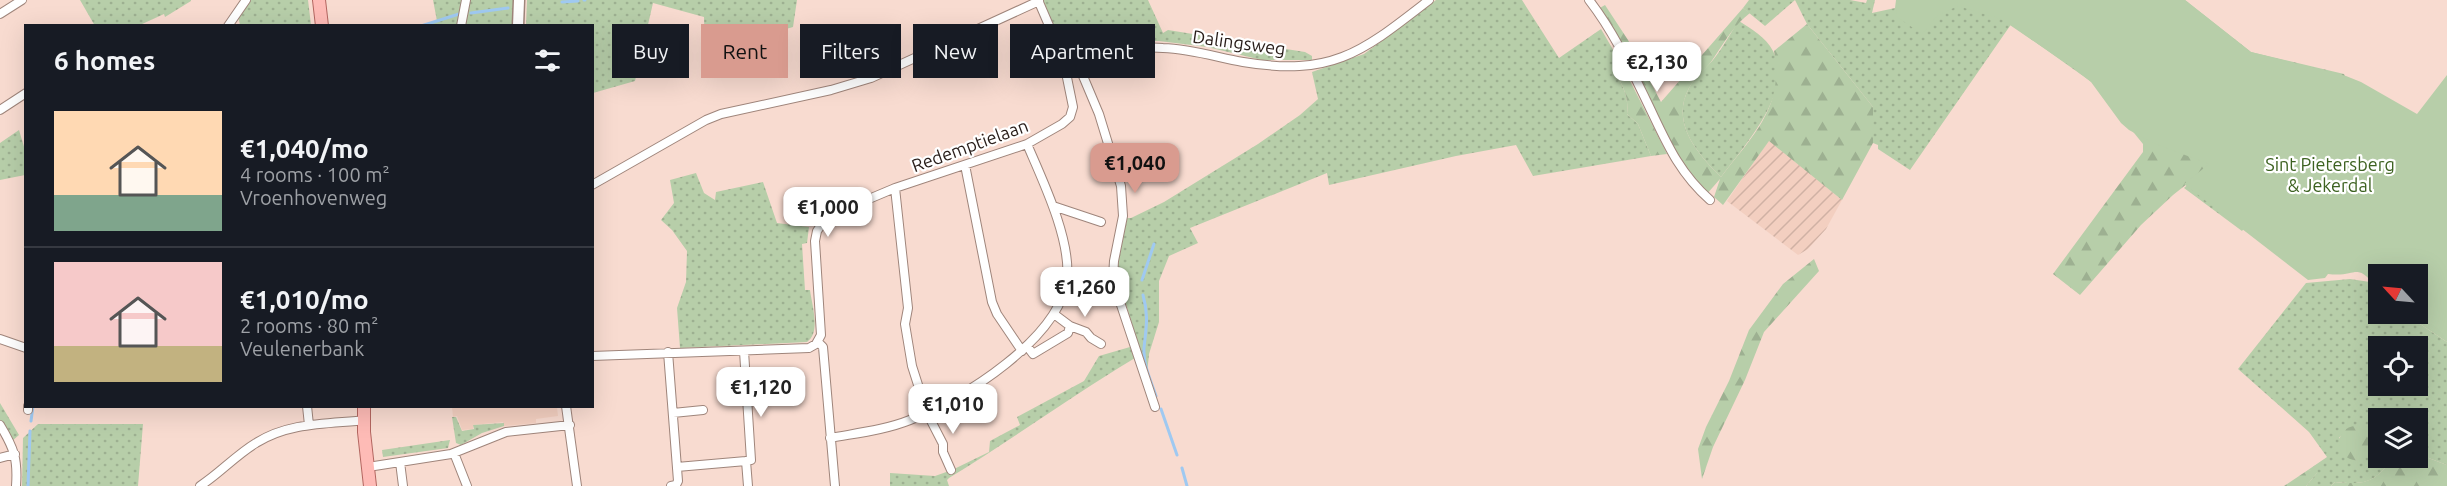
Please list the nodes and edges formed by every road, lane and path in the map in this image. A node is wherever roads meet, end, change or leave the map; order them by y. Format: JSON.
{"nodes":[{"id":1,"x":22,"y":0,"type":"edge"},
{"id":2,"x":246,"y":0,"type":"edge"},
{"id":3,"x":319,"y":0,"type":"edge"},
{"id":4,"x":466,"y":0,"type":"edge"},
{"id":5,"x":519,"y":0,"type":"edge"},
{"id":6,"x":1429,"y":0,"type":"edge"},
{"id":7,"x":1589,"y":0,"type":"edge"},
{"id":8,"x":1038,"y":1,"type":"edge"},
{"id":9,"x":8,"y":4,"type":"edge"},
{"id":10,"x":0,"y":14,"type":"edge"},
{"id":11,"x":229,"y":24,"type":"edge"},
{"id":12,"x":321,"y":24,"type":"edge"},
{"id":13,"x":461,"y":24,"type":"edge"},
{"id":14,"x":518,"y":24,"type":"edge"},
{"id":15,"x":1048,"y":24,"type":"edge"},
{"id":16,"x":1155,"y":48,"type":"edge"},
{"id":17,"x":1067,"y":78,"type":"edge"},
{"id":18,"x":1084,"y":78,"type":"edge"},
{"id":19,"x":24,"y":94,"type":"edge"},
{"id":20,"x":0,"y":110,"type":"edge"},
{"id":21,"x":1027,"y":144,"type":"junction"},
{"id":22,"x":965,"y":165,"type":"junction"},
{"id":23,"x":594,"y":183,"type":"edge"},
{"id":24,"x":895,"y":188,"type":"junction"},
{"id":25,"x":1710,"y":200,"type":"dead end"},
{"id":26,"x":1053,"y":206,"type":"junction"},
{"id":27,"x":1101,"y":222,"type":"dead end"},
{"id":28,"x":1054,"y":314,"type":"junction"},
{"id":29,"x":1070,"y":326,"type":"junction"},
{"id":30,"x":0,"y":339,"type":"edge"},
{"id":31,"x":818,"y":342,"type":"junction"},
{"id":32,"x":1101,"y":344,"type":"dead end"},
{"id":33,"x":24,"y":347,"type":"edge"},
{"id":34,"x":1024,"y":349,"type":"junction"},
{"id":35,"x":744,"y":351,"type":"junction"},
{"id":36,"x":668,"y":352,"type":"junction"},
{"id":37,"x":594,"y":356,"type":"edge"},
{"id":38,"x":1155,"y":407,"type":"dead end"},
{"id":39,"x":307,"y":408,"type":"edge"},
{"id":40,"x":364,"y":408,"type":"edge"},
{"id":41,"x":566,"y":408,"type":"edge"},
{"id":42,"x":702,"y":410,"type":"dead end"},
{"id":43,"x":674,"y":412,"type":"junction"},
{"id":44,"x":927,"y":413,"type":"junction"},
{"id":45,"x":366,"y":420,"type":"junction"},
{"id":46,"x":0,"y":425,"type":"edge"},
{"id":47,"x":309,"y":425,"type":"junction"},
{"id":48,"x":570,"y":425,"type":"junction"},
{"id":49,"x":830,"y":438,"type":"junction"},
{"id":50,"x":454,"y":453,"type":"junction"},
{"id":51,"x":15,"y":454,"type":"junction"},
{"id":52,"x":0,"y":458,"type":"edge"},
{"id":53,"x":746,"y":460,"type":"junction"},
{"id":54,"x":400,"y":462,"type":"junction"},
{"id":55,"x":371,"y":467,"type":"junction"},
{"id":56,"x":677,"y":467,"type":"junction"},
{"id":57,"x":951,"y":470,"type":"dead end"},
{"id":58,"x":16,"y":486,"type":"edge"},
{"id":59,"x":200,"y":486,"type":"edge"},
{"id":60,"x":370,"y":486,"type":"edge"},
{"id":61,"x":377,"y":486,"type":"edge"},
{"id":62,"x":403,"y":486,"type":"edge"},
{"id":63,"x":467,"y":486,"type":"edge"},
{"id":64,"x":577,"y":486,"type":"edge"},
{"id":65,"x":671,"y":486,"type":"edge"},
{"id":66,"x":748,"y":486,"type":"edge"},
{"id":67,"x":835,"y":486,"type":"edge"}],
"edges":[{"from":1,"to":9,"type":"street"},
{"from":2,"to":11,"type":"street"},
{"from":3,"to":12,"type":"main road"},
{"from":4,"to":13,"type":"street"},
{"from":5,"to":14,"type":"street"},
{"from":6,"to":16,"type":"street","name":"Dalingsweg"},
{"from":7,"to":25,"type":"street"},
{"from":8,"to":15,"type":"street","name":"Redemptielaan"},
{"from":8,"to":23,"type":"street"},
{"from":9,"to":10,"type":"street"},
{"from":17,"to":21,"type":"street","name":"Redemptielaan"},
{"from":18,"to":38,"type":"street"},
{"from":19,"to":20,"type":"street"},
{"from":21,"to":22,"type":"street","name":"Redemptielaan"},
{"from":21,"to":26,"type":"street"},
{"from":22,"to":24,"type":"street","name":"Redemptielaan"},
{"from":22,"to":34,"type":"street"},
{"from":24,"to":31,"type":"street","name":"Redemptielaan"},
{"from":24,"to":44,"type":"street"},
{"from":26,"to":27,"type":"street"},
{"from":26,"to":28,"type":"street"},
{"from":28,"to":29,"type":"street"},
{"from":28,"to":34,"type":"street"},
{"from":29,"to":32,"type":"street"},
{"from":29,"to":34,"type":"street"},
{"from":30,"to":33,"type":"street"},
{"from":31,"to":35,"type":"street"},
{"from":31,"to":49,"type":"street","name":"Redemptielaan"},
{"from":34,"to":44,"type":"street"},
{"from":35,"to":36,"type":"street"},
{"from":35,"to":53,"type":"street"},
{"from":36,"to":37,"type":"street"},
{"from":36,"to":43,"type":"street"},
{"from":39,"to":47,"type":"street"},
{"from":40,"to":45,"type":"main road"},
{"from":41,"to":48,"type":"street"},
{"from":42,"to":43,"type":"street"},
{"from":43,"to":56,"type":"street"},
{"from":44,"to":49,"type":"street"},
{"from":44,"to":57,"type":"street"},
{"from":45,"to":47,"type":"street"},
{"from":45,"to":55,"type":"main road"},
{"from":46,"to":51,"type":"street"},
{"from":47,"to":59,"type":"street"},
{"from":48,"to":50,"type":"street"},
{"from":48,"to":64,"type":"street"},
{"from":49,"to":67,"type":"street","name":"Redemptielaan"},
{"from":50,"to":54,"type":"street"},
{"from":50,"to":63,"type":"street"},
{"from":51,"to":52,"type":"street"},
{"from":51,"to":58,"type":"street"},
{"from":53,"to":56,"type":"street"},
{"from":53,"to":66,"type":"street"},
{"from":54,"to":55,"type":"street"},
{"from":54,"to":62,"type":"street"},
{"from":55,"to":60,"type":"main road"},
{"from":55,"to":61,"type":"main road"},
{"from":56,"to":65,"type":"street"}]}
